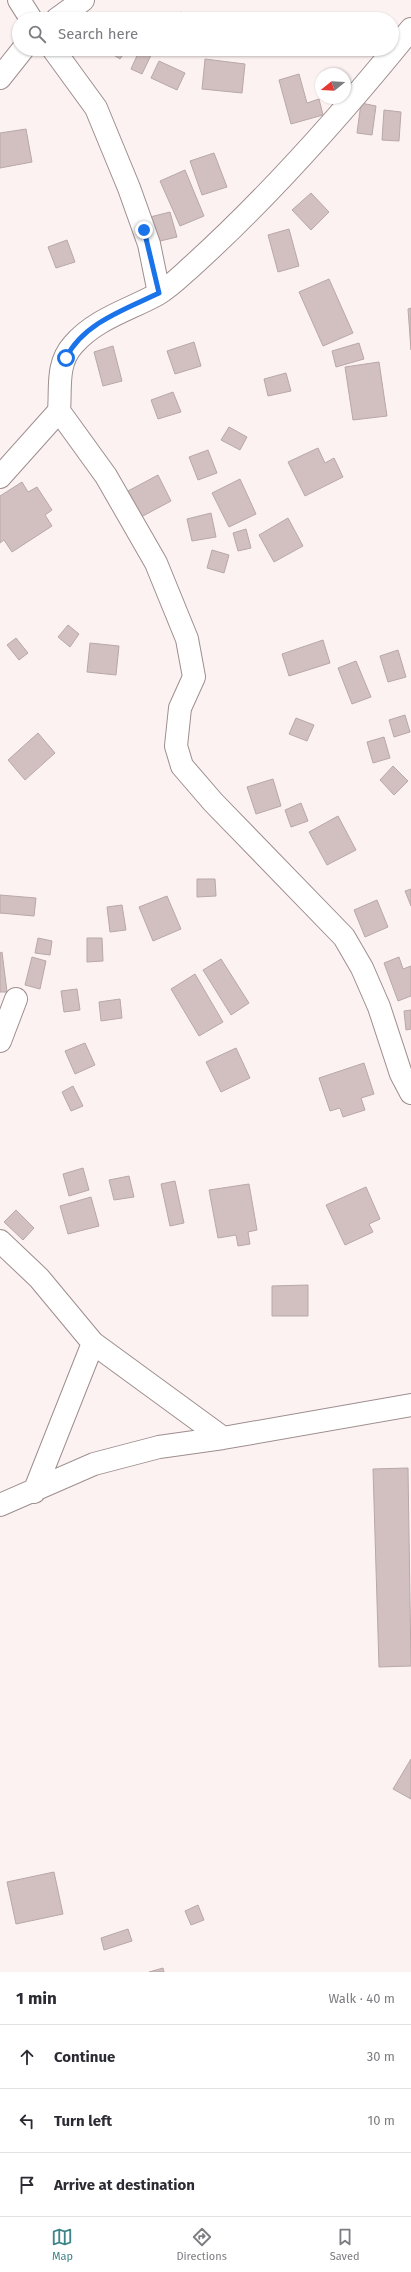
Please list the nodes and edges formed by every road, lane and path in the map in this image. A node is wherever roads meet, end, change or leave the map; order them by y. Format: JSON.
{"nodes":[{"id":1,"x":19,"y":0,"type":"edge"},
{"id":2,"x":83,"y":0,"type":"edge"},
{"id":3,"x":27,"y":12,"type":"edge"},
{"id":4,"x":67,"y":12,"type":"edge"},
{"id":5,"x":411,"y":29,"type":"edge"},
{"id":6,"x":399,"y":44,"type":"edge"},
{"id":7,"x":17,"y":56,"type":"edge"},
{"id":8,"x":58,"y":56,"type":"edge"},
{"id":9,"x":389,"y":56,"type":"edge"},
{"id":10,"x":0,"y":78,"type":"edge"},
{"id":11,"x":159,"y":293,"type":"junction"},
{"id":12,"x":59,"y":411,"type":"junction"},
{"id":13,"x":0,"y":477,"type":"edge"},
{"id":14,"x":16,"y":999,"type":"dead end"},
{"id":15,"x":0,"y":1042,"type":"edge"},
{"id":16,"x":411,"y":1093,"type":"edge"},
{"id":17,"x":0,"y":1241,"type":"edge"},
{"id":18,"x":93,"y":1343,"type":"junction"},
{"id":19,"x":409,"y":1403,"type":"edge"},
{"id":20,"x":223,"y":1438,"type":"junction"},
{"id":21,"x":34,"y":1492,"type":"junction"},
{"id":22,"x":0,"y":1505,"type":"edge"}],
"edges":[{"from":1,"to":3,"type":"street"},
{"from":2,"to":4,"type":"street"},
{"from":5,"to":6,"type":"street"},
{"from":7,"to":10,"type":"street"},
{"from":8,"to":11,"type":"street"},
{"from":9,"to":11,"type":"street"},
{"from":11,"to":12,"type":"street"},
{"from":12,"to":13,"type":"street"},
{"from":12,"to":16,"type":"street"},
{"from":14,"to":15,"type":"street"},
{"from":17,"to":18,"type":"street"},
{"from":18,"to":20,"type":"street"},
{"from":18,"to":21,"type":"street"},
{"from":19,"to":20,"type":"street"},
{"from":20,"to":21,"type":"street"},
{"from":21,"to":22,"type":"street"}]}
